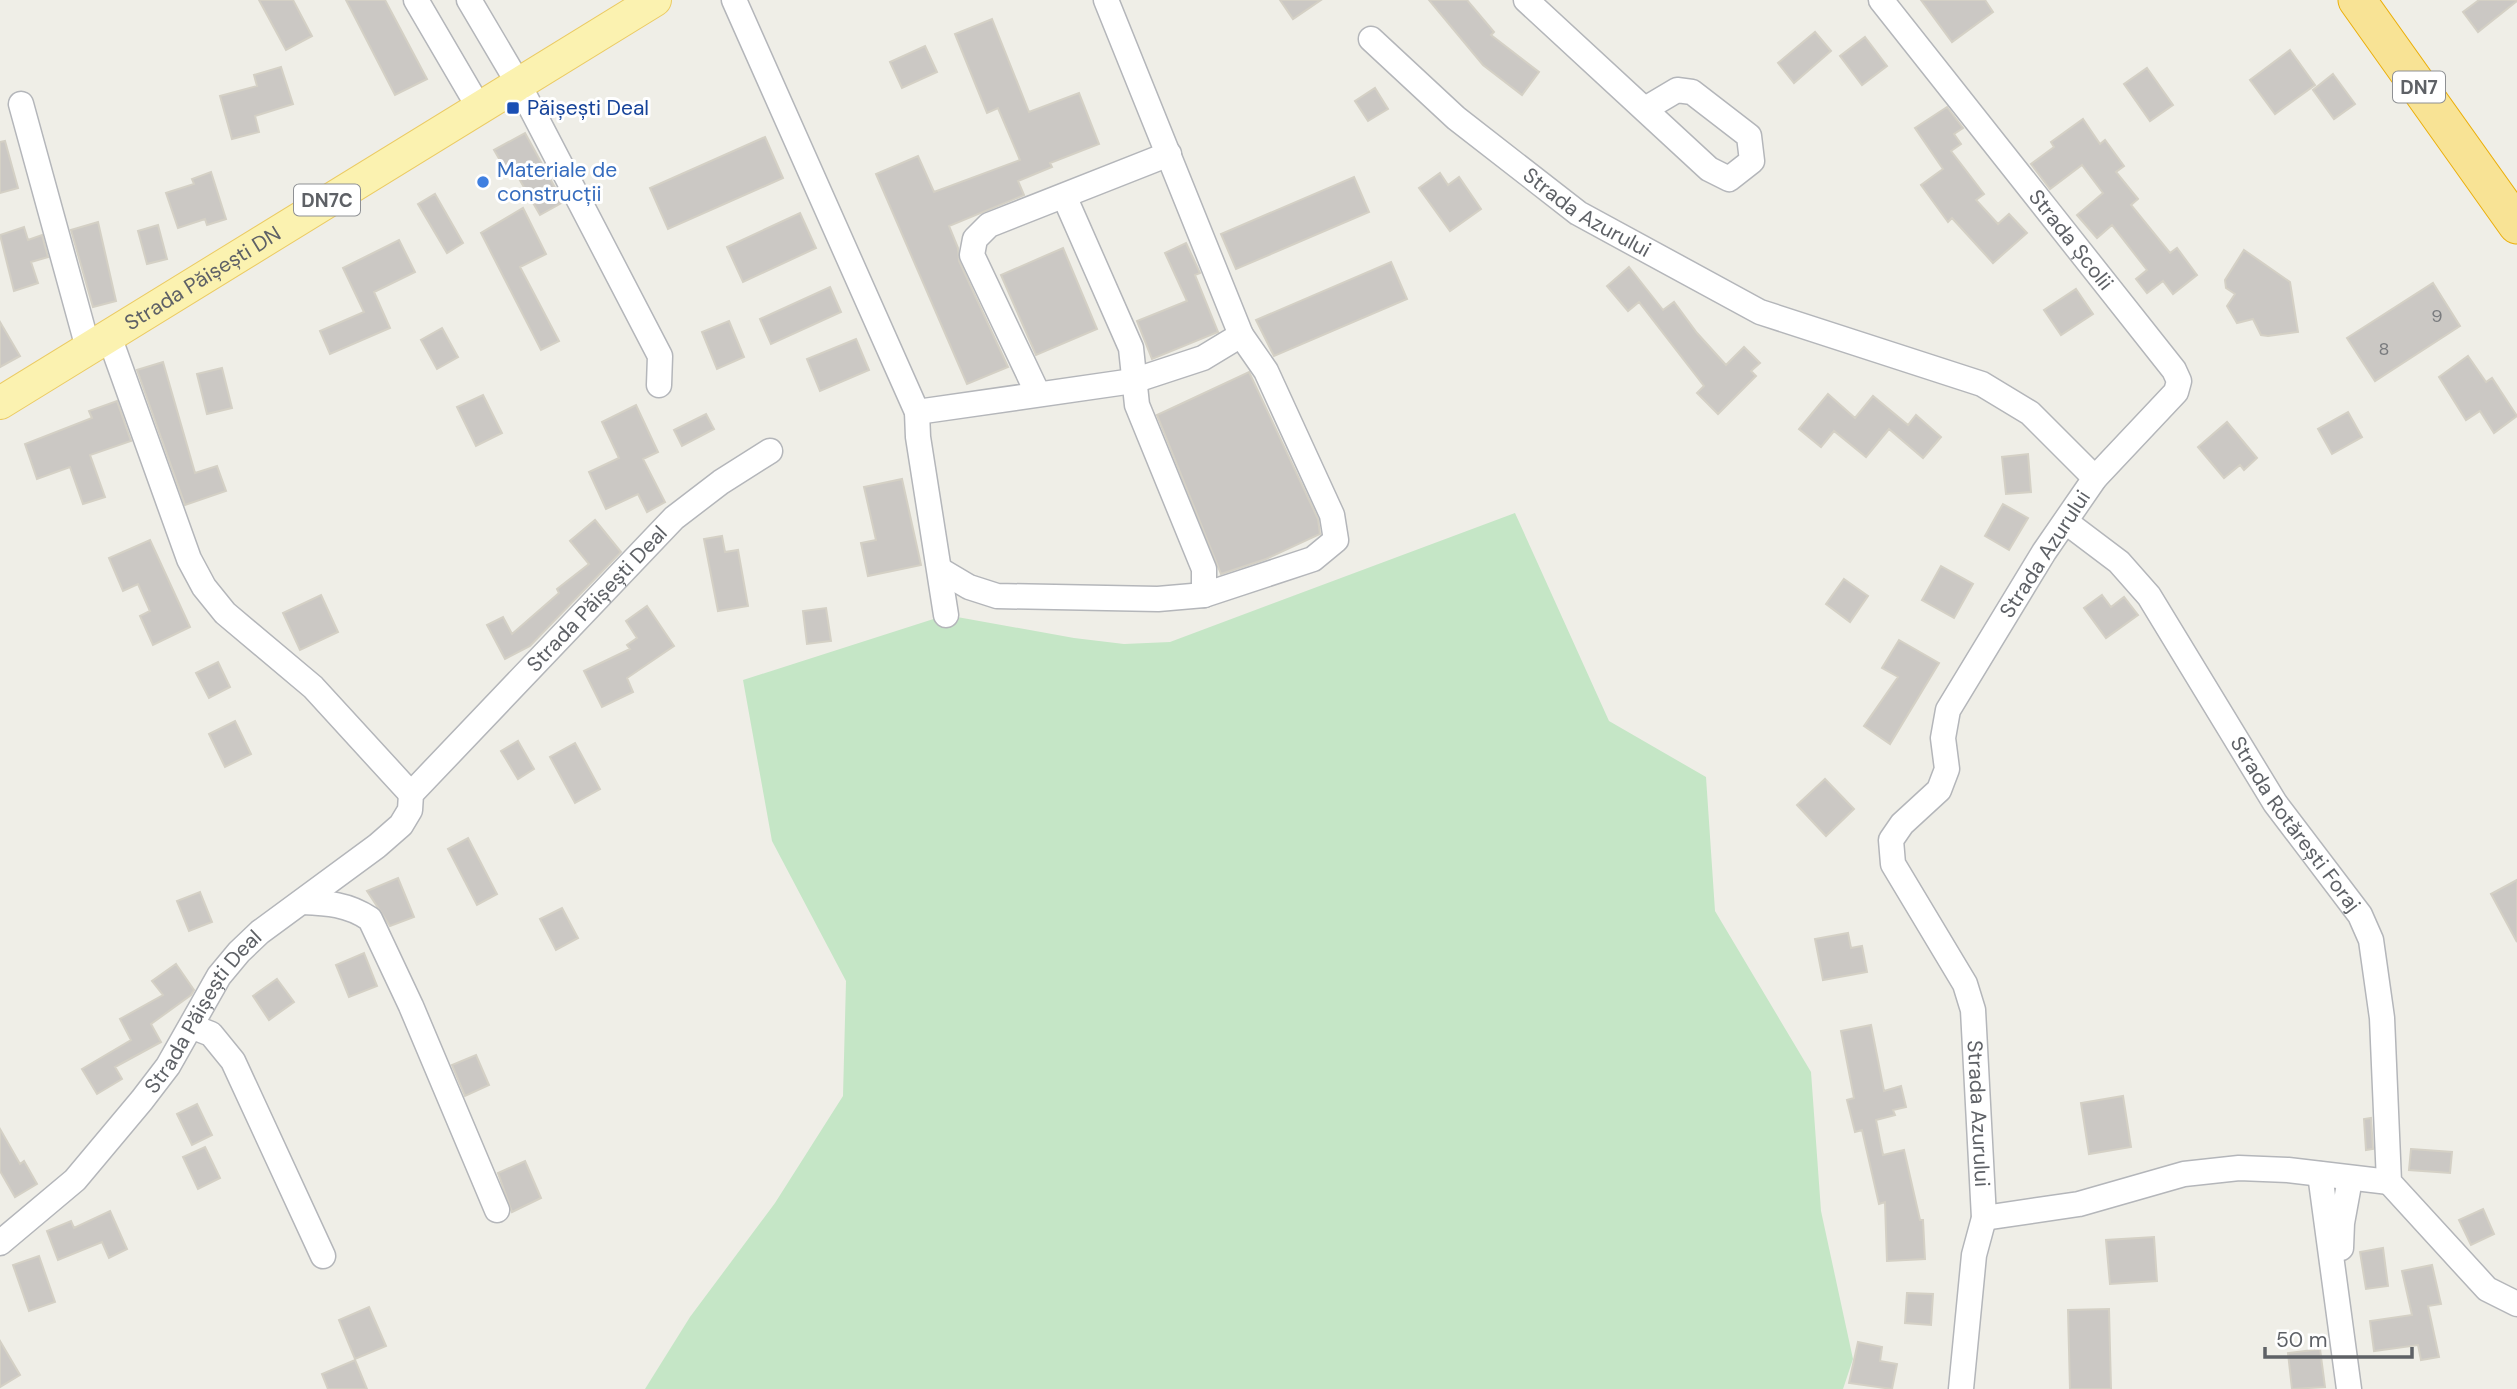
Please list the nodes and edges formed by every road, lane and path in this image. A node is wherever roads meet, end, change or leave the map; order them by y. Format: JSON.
{"nodes":[{"id":1,"x":416,"y":0,"type":"edge"},
{"id":2,"x":469,"y":0,"type":"edge"},
{"id":3,"x":655,"y":0,"type":"edge"},
{"id":4,"x":734,"y":0,"type":"edge"},
{"id":5,"x":1106,"y":0,"type":"edge"},
{"id":6,"x":1526,"y":0,"type":"edge"},
{"id":7,"x":1881,"y":0,"type":"edge"},
{"id":8,"x":2357,"y":0,"type":"edge"},
{"id":9,"x":1371,"y":39,"type":"dead end"},
{"id":10,"x":518,"y":83,"type":"junction"},
{"id":11,"x":21,"y":104,"type":"dead end"},
{"id":12,"x":478,"y":106,"type":"junction"},
{"id":13,"x":1644,"y":109,"type":"dead end"},
{"id":14,"x":1168,"y":154,"type":"junction"},
{"id":15,"x":1065,"y":198,"type":"junction"},
{"id":16,"x":2517,"y":225,"type":"edge"},
{"id":17,"x":1241,"y":335,"type":"junction"},
{"id":18,"x":98,"y":342,"type":"junction"},
{"id":19,"x":1133,"y":380,"type":"junction"},
{"id":20,"x":659,"y":385,"type":"dead end"},
{"id":21,"x":1038,"y":394,"type":"junction"},
{"id":22,"x":0,"y":403,"type":"edge"},
{"id":23,"x":917,"y":412,"type":"junction"},
{"id":24,"x":770,"y":452,"type":"dead end"},
{"id":25,"x":2095,"y":478,"type":"junction"},
{"id":26,"x":2066,"y":523,"type":"junction"},
{"id":27,"x":942,"y":571,"type":"junction"},
{"id":28,"x":1204,"y":595,"type":"junction"},
{"id":29,"x":946,"y":615,"type":"dead end"},
{"id":30,"x":411,"y":794,"type":"junction"},
{"id":31,"x":302,"y":902,"type":"junction"},
{"id":32,"x":193,"y":1027,"type":"junction"},
{"id":33,"x":2320,"y":1174,"type":"junction"},
{"id":34,"x":2350,"y":1179,"type":"junction"},
{"id":35,"x":2389,"y":1182,"type":"junction"},
{"id":36,"x":497,"y":1210,"type":"dead end"},
{"id":37,"x":1984,"y":1218,"type":"junction"},
{"id":38,"x":0,"y":1243,"type":"edge"},
{"id":39,"x":323,"y":1256,"type":"dead end"},
{"id":40,"x":2517,"y":1304,"type":"edge"},
{"id":41,"x":2353,"y":1379,"type":"edge"},
{"id":42,"x":1961,"y":1389,"type":"edge"}],
"edges":[{"from":1,"to":12,"type":"street"},
{"from":2,"to":10,"type":"street"},
{"from":3,"to":10,"type":"main road","name":"Strada Păișești DN","number":"DN7C"},
{"from":4,"to":23,"type":"street"},
{"from":5,"to":14,"type":"street"},
{"from":6,"to":13,"type":"street"},
{"from":7,"to":25,"type":"street","name":"Strada Școlii"},
{"from":8,"to":16,"type":"highway","number":"DN7"},
{"from":9,"to":25,"type":"street","name":"Strada Azurului"},
{"from":10,"to":12,"type":"main road","name":"Strada Păișești DN","number":"DN7C"},
{"from":10,"to":20,"type":"street"},
{"from":11,"to":18,"type":"street"},
{"from":12,"to":18,"type":"main road","name":"Strada Păișești DN","number":"DN7C"},
{"from":14,"to":15,"type":"street"},
{"from":14,"to":17,"type":"street"},
{"from":15,"to":19,"type":"street"},
{"from":15,"to":21,"type":"street"},
{"from":17,"to":19,"type":"street"},
{"from":17,"to":28,"type":"street"},
{"from":18,"to":22,"type":"main road","name":"Strada Păișești DN","number":"DN7C"},
{"from":18,"to":30,"type":"street"},
{"from":19,"to":21,"type":"street"},
{"from":19,"to":28,"type":"street"},
{"from":21,"to":23,"type":"street"},
{"from":23,"to":27,"type":"street"},
{"from":24,"to":30,"type":"street","name":"Strada Păișești Deal"},
{"from":25,"to":26,"type":"street","name":"Strada Azurului"},
{"from":26,"to":35,"type":"street","name":"Strada Rotărești Foraj"},
{"from":26,"to":37,"type":"street","name":"Strada Azurului"},
{"from":27,"to":28,"type":"street"},
{"from":27,"to":29,"type":"street"},
{"from":30,"to":31,"type":"street","name":"Strada Păișești Deal"},
{"from":31,"to":32,"type":"street","name":"Strada Păișești Deal"},
{"from":31,"to":36,"type":"street"},
{"from":32,"to":38,"type":"street","name":"Strada Păișești Deal"},
{"from":32,"to":39,"type":"street"},
{"from":33,"to":34,"type":"street"},
{"from":33,"to":37,"type":"street"},
{"from":33,"to":41,"type":"street"},
{"from":34,"to":35,"type":"street"},
{"from":34,"to":41,"type":"street"},
{"from":35,"to":40,"type":"street"},
{"from":37,"to":42,"type":"street","name":"Strada Azurului"}]}
